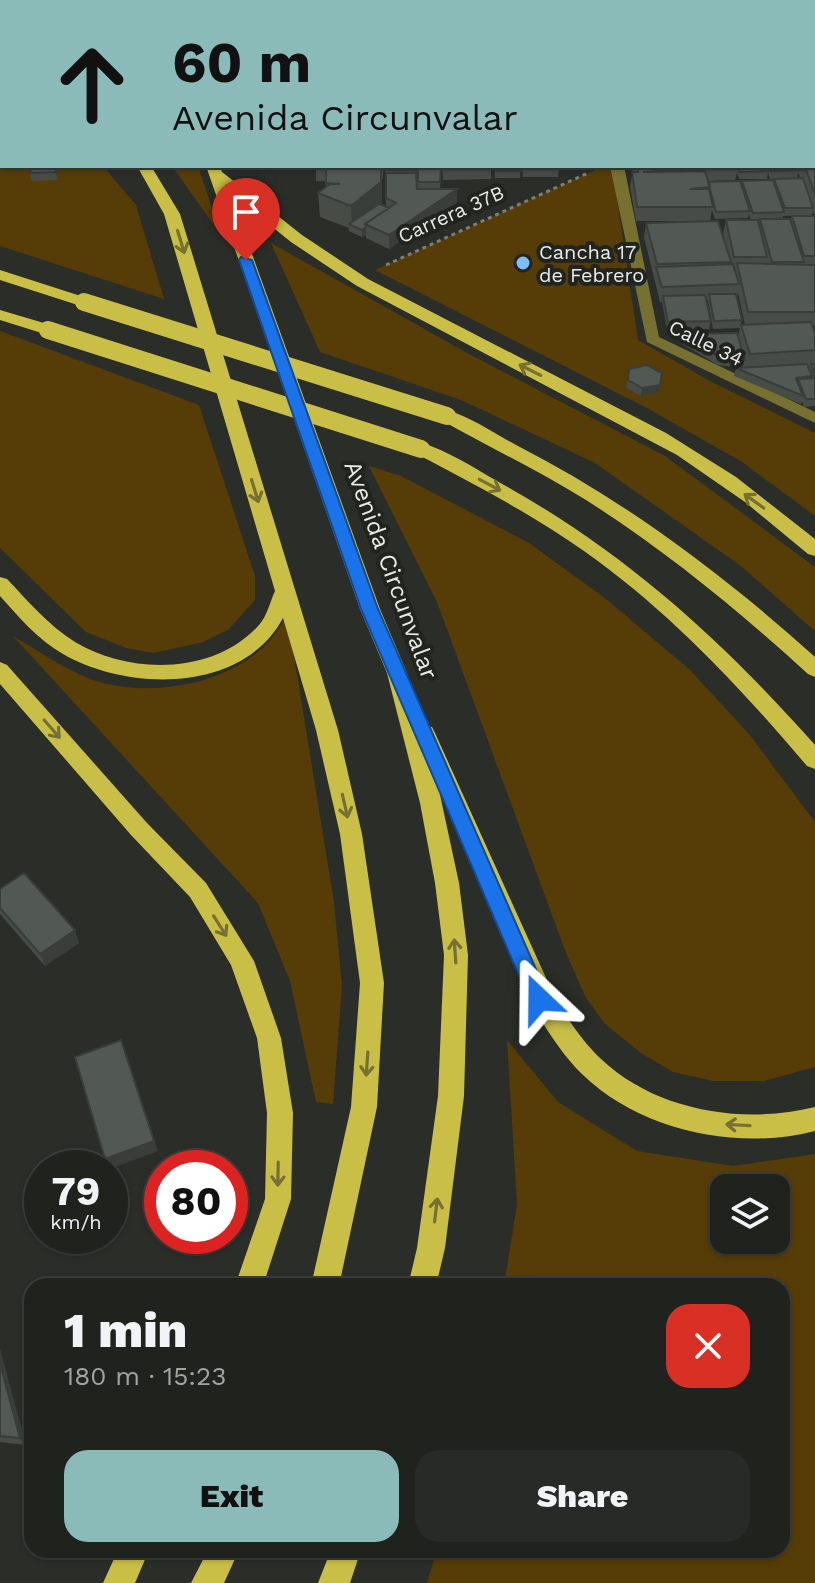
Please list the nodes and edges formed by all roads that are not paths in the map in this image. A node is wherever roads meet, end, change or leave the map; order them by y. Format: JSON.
{"nodes":[{"id":1,"x":144,"y":168,"type":"edge"},
{"id":2,"x":618,"y":168,"type":"edge"},
{"id":3,"x":214,"y":169,"type":"edge"},
{"id":4,"x":0,"y":275,"type":"edge"},
{"id":5,"x":0,"y":315,"type":"edge"},
{"id":6,"x":681,"y":338,"type":"edge"},
{"id":7,"x":652,"y":339,"type":"junction"},
{"id":8,"x":815,"y":418,"type":"edge"},
{"id":9,"x":815,"y":549,"type":"edge"},
{"id":10,"x":0,"y":584,"type":"edge"},
{"id":11,"x":285,"y":592,"type":"junction"},
{"id":12,"x":815,"y":669,"type":"edge"},
{"id":13,"x":0,"y":670,"type":"edge"},
{"id":14,"x":397,"y":673,"type":"junction"},
{"id":15,"x":815,"y":760,"type":"edge"},
{"id":16,"x":815,"y":1119,"type":"edge"},
{"id":17,"x":252,"y":1278,"type":"edge"},
{"id":18,"x":327,"y":1278,"type":"edge"},
{"id":19,"x":424,"y":1278,"type":"edge"},
{"id":20,"x":130,"y":1558,"type":"edge"},
{"id":21,"x":220,"y":1558,"type":"edge"},
{"id":22,"x":343,"y":1558,"type":"edge"},
{"id":23,"x":119,"y":1583,"type":"edge"},
{"id":24,"x":207,"y":1583,"type":"edge"},
{"id":25,"x":334,"y":1583,"type":"edge"}],
"edges":[{"from":1,"to":11,"type":"highway","one_way":true},
{"from":2,"to":7,"type":"street","name":"Calle 34"},
{"from":9,"to":3,"type":"highway","one_way":true},
{"from":3,"to":14,"type":"highway","name":"Avenida Circunvalar"},
{"from":4,"to":12,"type":"highway","bridge":true},
{"from":5,"to":15,"type":"highway","one_way":true,"bridge":true},
{"from":6,"to":7,"type":"street"},
{"from":7,"to":8,"type":"street","name":"Calle 34"},
{"from":10,"to":11,"type":"highway"},
{"from":11,"to":18,"type":"highway","one_way":true},
{"from":13,"to":17,"type":"highway","one_way":true},
{"from":16,"to":14,"type":"highway","one_way":true},
{"from":19,"to":14,"type":"highway","name":"Avenida Circunvalar","one_way":true},
{"from":20,"to":23,"type":"highway"},
{"from":21,"to":24,"type":"highway"},
{"from":22,"to":25,"type":"highway"}]}
